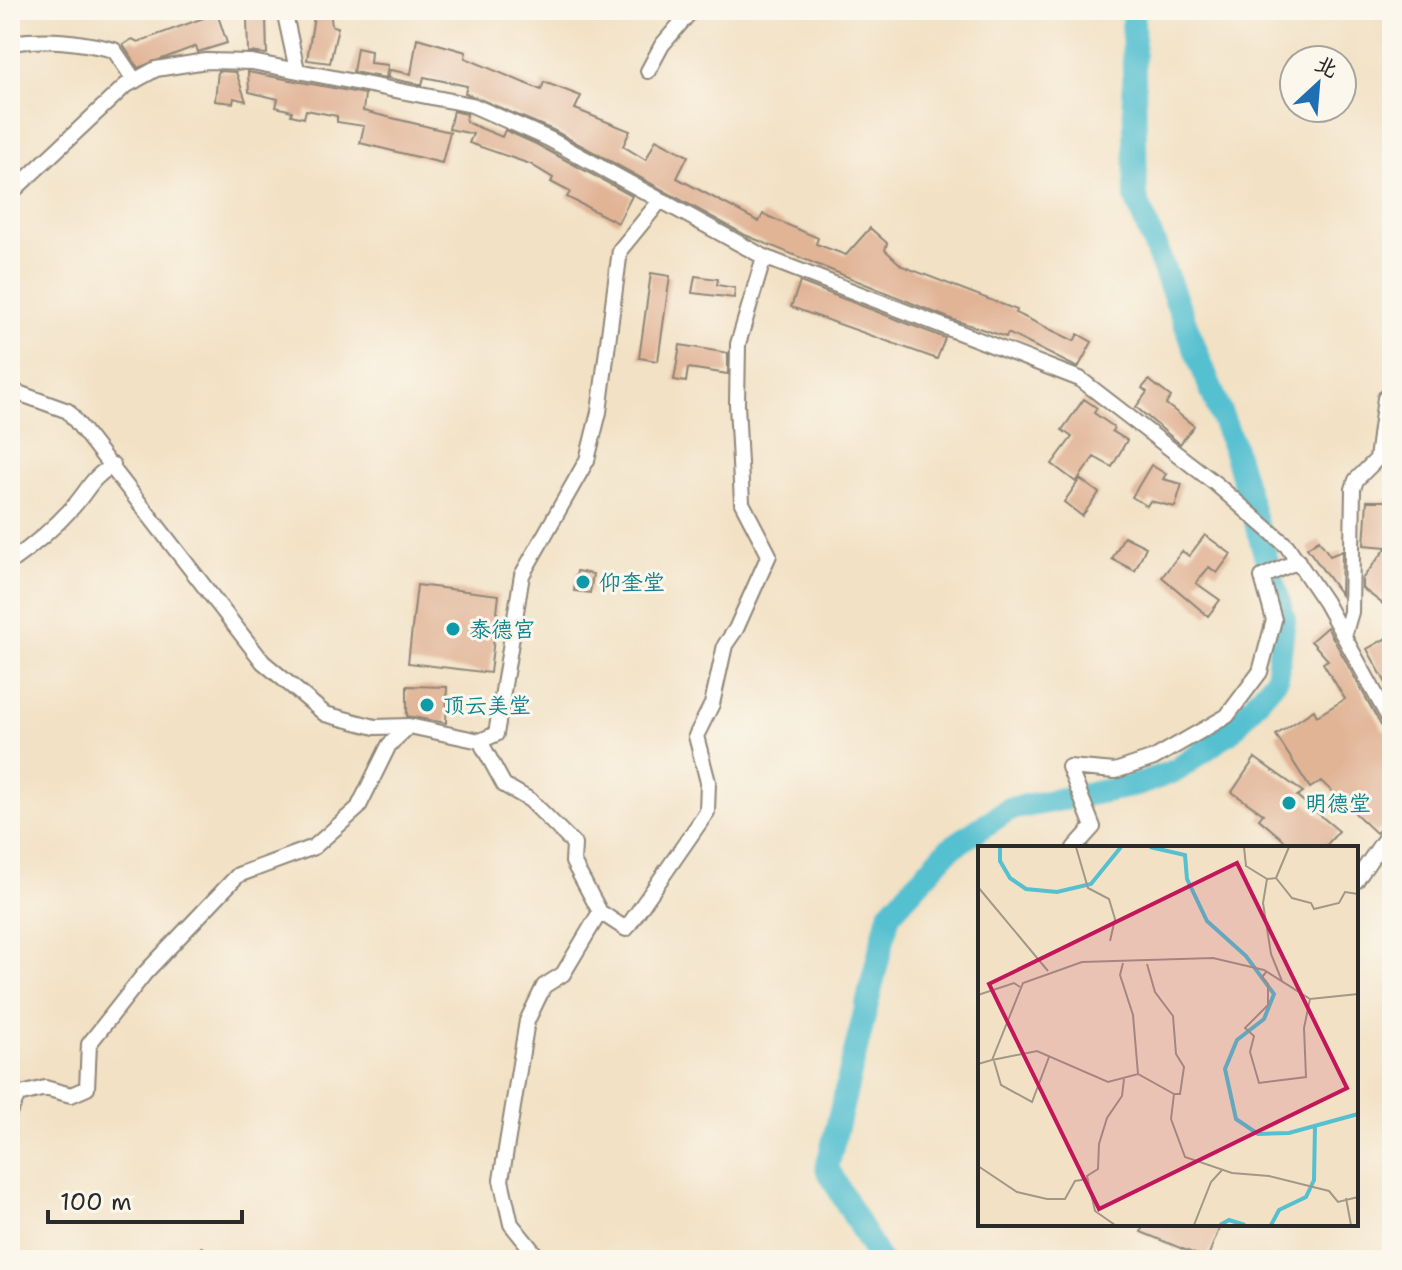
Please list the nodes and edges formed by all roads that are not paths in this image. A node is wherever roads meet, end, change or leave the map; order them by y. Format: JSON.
{"nodes":[{"id":1,"x":284,"y":10,"type":"edge"},
{"id":2,"x":692,"y":10,"type":"edge"},
{"id":3,"x":10,"y":43,"type":"edge"},
{"id":4,"x":297,"y":70,"type":"junction"},
{"id":5,"x":648,"y":71,"type":"dead end"},
{"id":6,"x":135,"y":81,"type":"junction"},
{"id":7,"x":10,"y":194,"type":"edge"},
{"id":8,"x":660,"y":201,"type":"junction"},
{"id":9,"x":764,"y":257,"type":"junction"},
{"id":10,"x":10,"y":390,"type":"edge"},
{"id":11,"x":1392,"y":394,"type":"edge"},
{"id":12,"x":113,"y":465,"type":"junction"},
{"id":13,"x":10,"y":562,"type":"edge"},
{"id":14,"x":1293,"y":564,"type":"junction"},
{"id":15,"x":1344,"y":636,"type":"junction"},
{"id":16,"x":1392,"y":724,"type":"edge"},
{"id":17,"x":409,"y":726,"type":"junction"},
{"id":18,"x":480,"y":741,"type":"junction"},
{"id":19,"x":1392,"y":828,"type":"edge"},
{"id":20,"x":1076,"y":846,"type":"edge"},
{"id":21,"x":1358,"y":878,"type":"edge"},
{"id":22,"x":600,"y":912,"type":"junction"},
{"id":23,"x":10,"y":1109,"type":"edge"},
{"id":24,"x":540,"y":1260,"type":"edge"}],
"edges":[{"from":1,"to":4,"type":"street"},
{"from":2,"to":5,"type":"street"},
{"from":3,"to":6,"type":"street"},
{"from":4,"to":6,"type":"street"},
{"from":4,"to":8,"type":"street"},
{"from":6,"to":7,"type":"street"},
{"from":8,"to":9,"type":"street"},
{"from":8,"to":18,"type":"street"},
{"from":9,"to":14,"type":"street"},
{"from":9,"to":22,"type":"street"},
{"from":10,"to":12,"type":"street"},
{"from":11,"to":15,"type":"street"},
{"from":12,"to":13,"type":"street"},
{"from":12,"to":17,"type":"street"},
{"from":14,"to":15,"type":"street"},
{"from":14,"to":20,"type":"street"},
{"from":15,"to":16,"type":"street"},
{"from":17,"to":18,"type":"street"},
{"from":17,"to":23,"type":"street"},
{"from":18,"to":22,"type":"street"},
{"from":19,"to":21,"type":"street"},
{"from":22,"to":24,"type":"street"}]}
